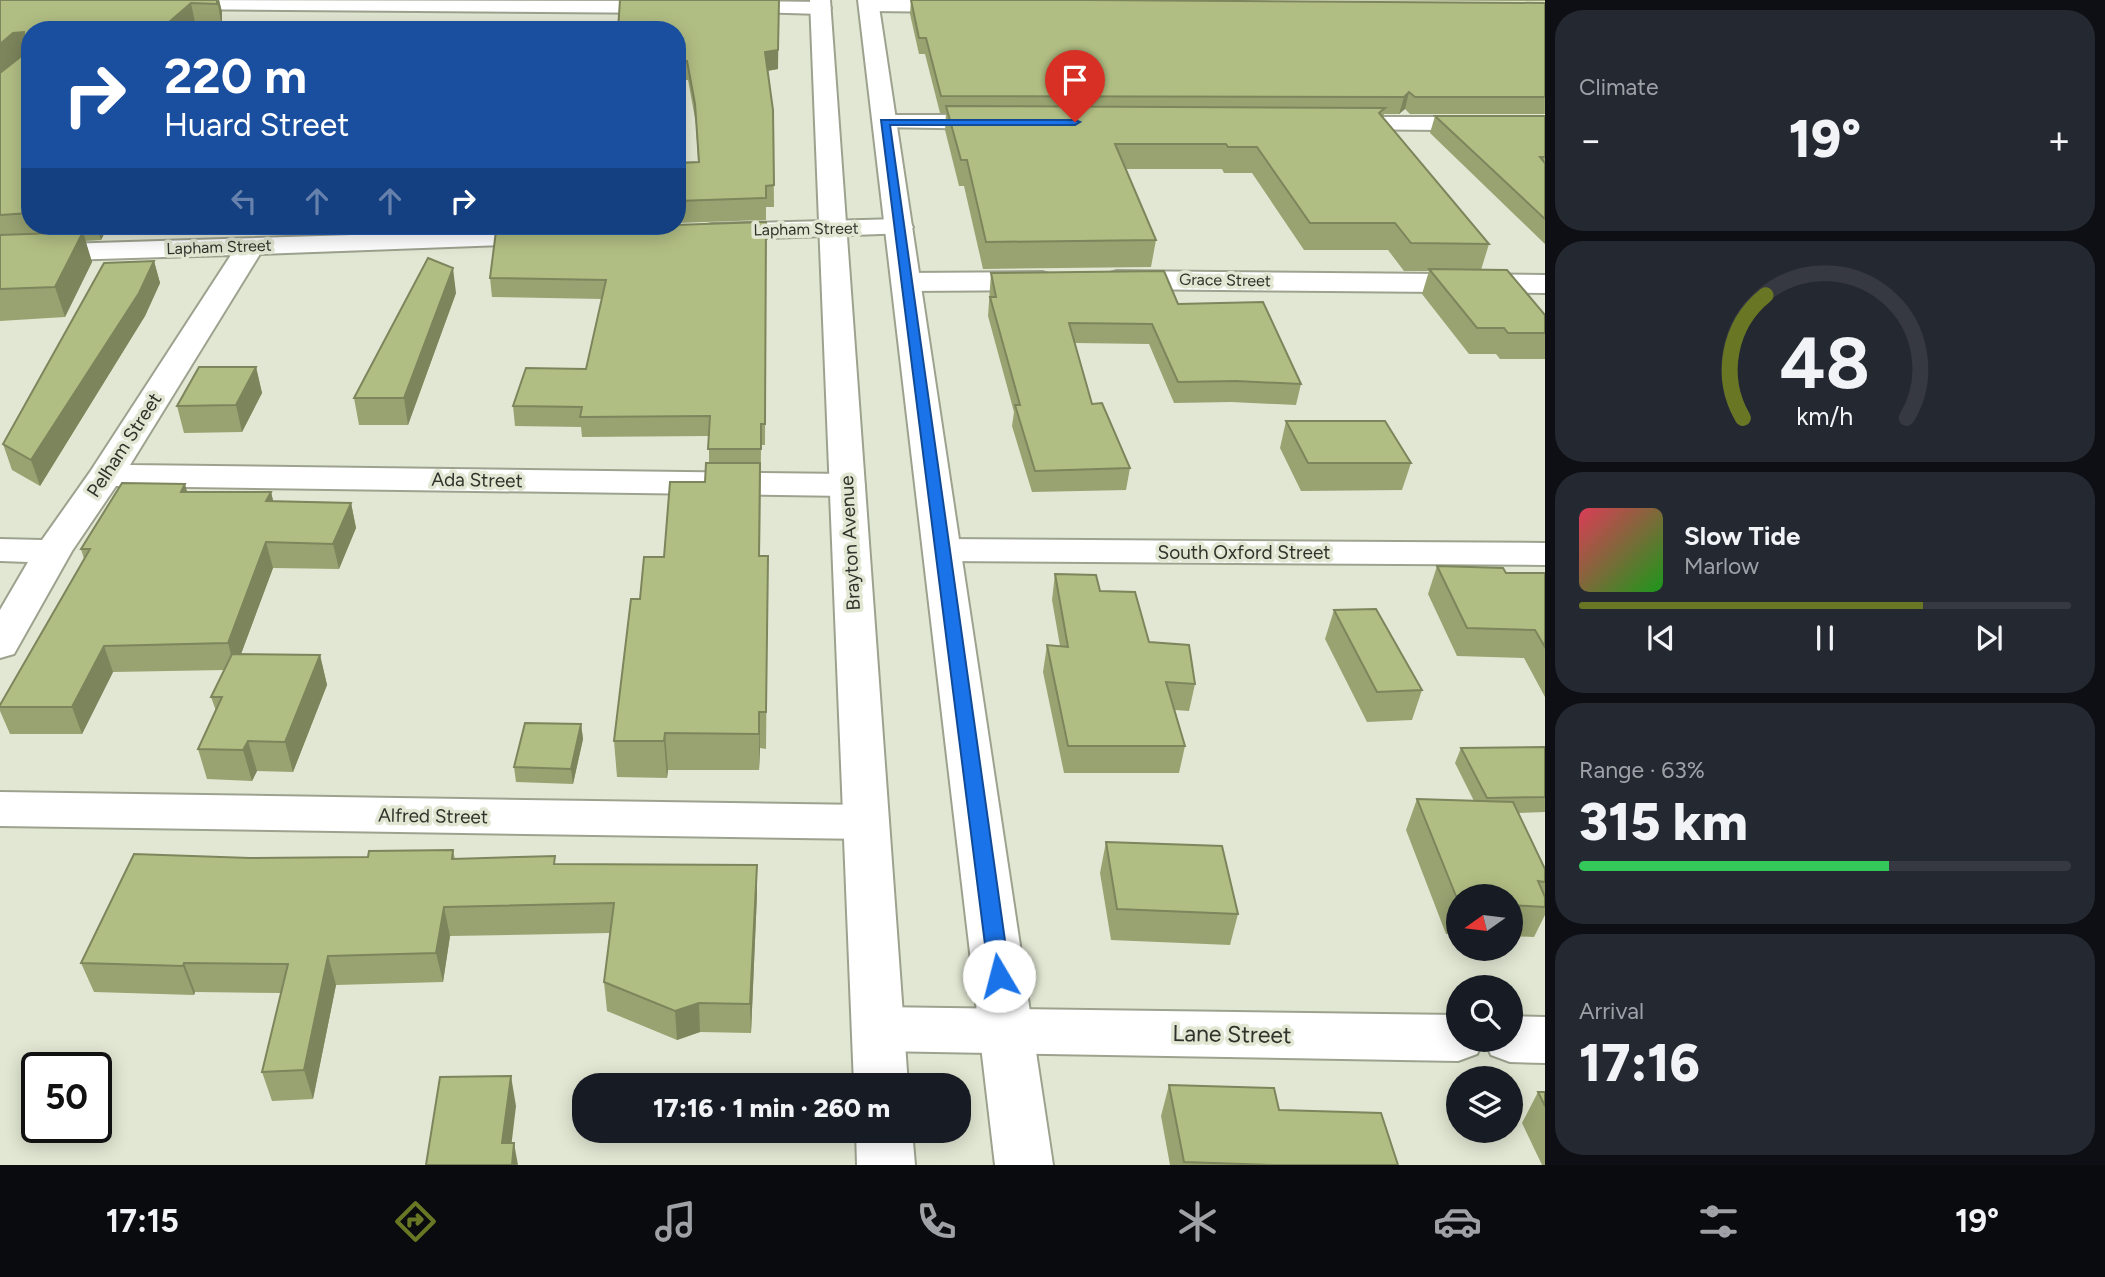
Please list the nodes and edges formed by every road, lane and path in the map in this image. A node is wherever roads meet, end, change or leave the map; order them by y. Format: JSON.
{"nodes":[{"id":1,"x":149,"y":3,"type":"edge"},
{"id":2,"x":868,"y":3,"type":"edge"},
{"id":3,"x":820,"y":4,"type":"edge"},
{"id":4,"x":985,"y":6,"type":"edge"},
{"id":5,"x":686,"y":7,"type":"edge"},
{"id":6,"x":713,"y":7,"type":"edge"},
{"id":7,"x":885,"y":122,"type":"junction"},
{"id":8,"x":1021,"y":122,"type":"edge"},
{"id":9,"x":1313,"y":123,"type":"edge"},
{"id":10,"x":1545,"y":124,"type":"edge"},
{"id":11,"x":899,"y":227,"type":"junction"},
{"id":12,"x":833,"y":228,"type":"junction"},
{"id":13,"x":686,"y":233,"type":"edge"},
{"id":14,"x":569,"y":236,"type":"edge"},
{"id":15,"x":251,"y":246,"type":"junction"},
{"id":16,"x":0,"y":254,"type":"edge"},
{"id":17,"x":906,"y":282,"type":"junction"},
{"id":18,"x":1545,"y":284,"type":"edge"},
{"id":19,"x":106,"y":475,"type":"junction"},
{"id":20,"x":847,"y":485,"type":"junction"},
{"id":21,"x":0,"y":550,"type":"edge"},
{"id":22,"x":942,"y":550,"type":"junction"},
{"id":23,"x":54,"y":551,"type":"junction"},
{"id":24,"x":1545,"y":554,"type":"edge"},
{"id":25,"x":0,"y":645,"type":"edge"},
{"id":26,"x":0,"y":809,"type":"edge"},
{"id":27,"x":866,"y":822,"type":"junction"},
{"id":28,"x":878,"y":1029,"type":"junction"},
{"id":29,"x":1006,"y":1030,"type":"junction"},
{"id":30,"x":1446,"y":1038,"type":"edge"},
{"id":31,"x":1523,"y":1039,"type":"edge"},
{"id":32,"x":1545,"y":1040,"type":"edge"},
{"id":33,"x":880,"y":1073,"type":"edge"},
{"id":34,"x":885,"y":1143,"type":"edge"},
{"id":35,"x":886,"y":1165,"type":"edge"},
{"id":36,"x":1024,"y":1165,"type":"edge"}],
"edges":[{"from":1,"to":5,"type":"street"},
{"from":2,"to":4,"type":"street"},
{"from":2,"to":7,"type":"street"},
{"from":3,"to":6,"type":"street"},
{"from":3,"to":12,"type":"street","name":"Brayton Avenue"},
{"from":7,"to":8,"type":"street"},
{"from":7,"to":11,"type":"street"},
{"from":9,"to":10,"type":"street"},
{"from":11,"to":12,"type":"street","name":"Lapham Street"},
{"from":11,"to":17,"type":"street"},
{"from":12,"to":13,"type":"street","name":"Lapham Street"},
{"from":12,"to":20,"type":"street","name":"Brayton Avenue"},
{"from":14,"to":15,"type":"street","name":"Lapham Street"},
{"from":15,"to":16,"type":"street","name":"Lapham Street"},
{"from":15,"to":19,"type":"street","name":"Pelham Street"},
{"from":17,"to":18,"type":"street","name":"Grace Street"},
{"from":17,"to":22,"type":"street"},
{"from":19,"to":20,"type":"street","name":"Ada Street"},
{"from":19,"to":23,"type":"street","name":"Pelham Street"},
{"from":20,"to":27,"type":"street","name":"Brayton Avenue"},
{"from":21,"to":23,"type":"street"},
{"from":22,"to":24,"type":"street","name":"South Oxford Street"},
{"from":22,"to":29,"type":"street"},
{"from":23,"to":25,"type":"street","name":"Pelham Street"},
{"from":26,"to":27,"type":"street","name":"Alfred Street"},
{"from":27,"to":28,"type":"street","name":"Brayton Avenue"},
{"from":28,"to":29,"type":"street","name":"Lane Street"},
{"from":28,"to":33,"type":"street","name":"Brayton Avenue"},
{"from":29,"to":30,"type":"street","name":"Lane Street"},
{"from":29,"to":36,"type":"street"},
{"from":31,"to":32,"type":"street"},
{"from":34,"to":35,"type":"street"}]}
